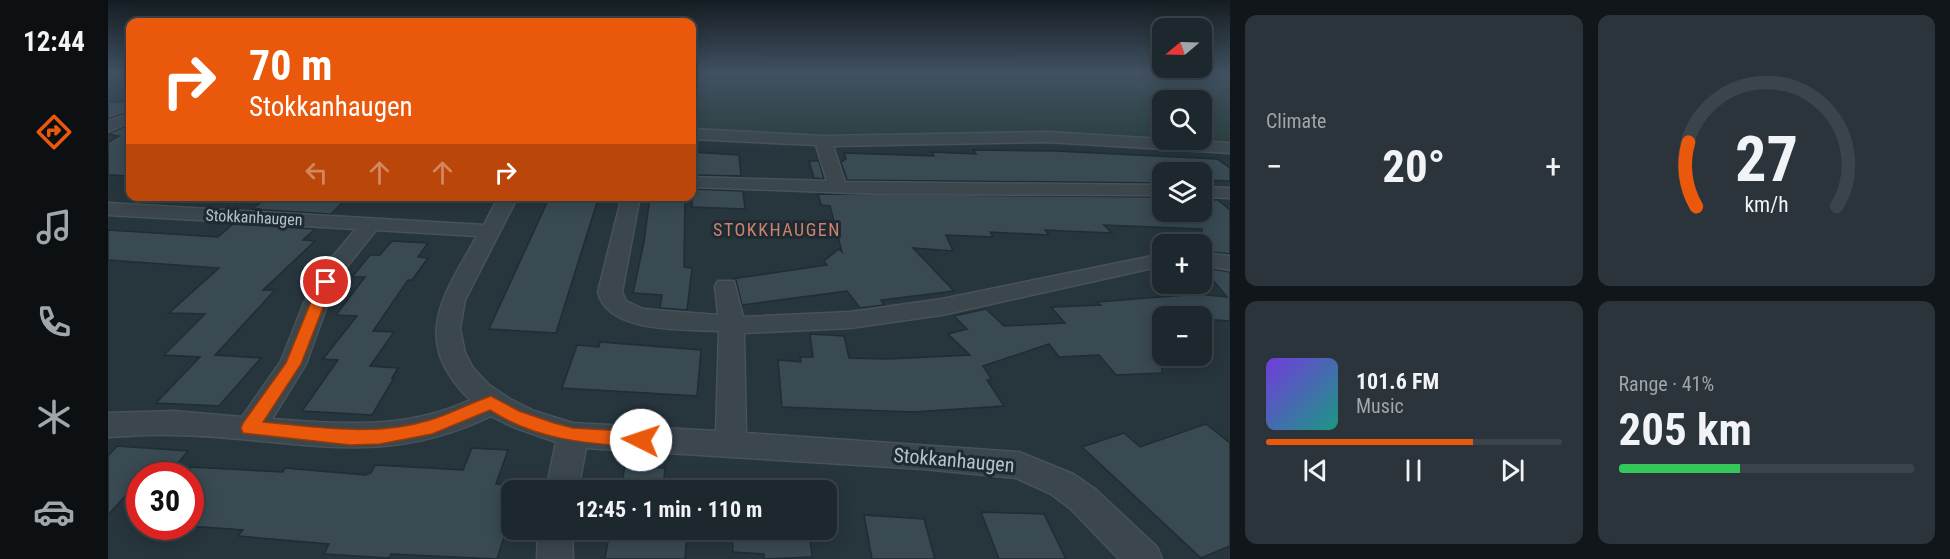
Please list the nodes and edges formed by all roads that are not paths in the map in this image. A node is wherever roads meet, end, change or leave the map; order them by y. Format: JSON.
{"nodes":[{"id":1,"x":126,"y":119,"type":"edge"},
{"id":2,"x":108,"y":127,"type":"edge"},
{"id":3,"x":696,"y":134,"type":"edge"},
{"id":4,"x":823,"y":141,"type":"junction"},
{"id":5,"x":1230,"y":148,"type":"edge"},
{"id":6,"x":696,"y":182,"type":"edge"},
{"id":7,"x":838,"y":187,"type":"junction"},
{"id":8,"x":1152,"y":189,"type":"edge"},
{"id":9,"x":1212,"y":192,"type":"edge"},
{"id":10,"x":1230,"y":193,"type":"edge"},
{"id":11,"x":151,"y":201,"type":"edge"},
{"id":12,"x":506,"y":201,"type":"edge"},
{"id":13,"x":630,"y":201,"type":"edge"},
{"id":14,"x":108,"y":209,"type":"edge"},
{"id":15,"x":137,"y":211,"type":"junction"},
{"id":16,"x":371,"y":224,"type":"junction"},
{"id":17,"x":490,"y":231,"type":"junction"},
{"id":18,"x":1212,"y":260,"type":"edge"},
{"id":19,"x":1152,"y":262,"type":"edge"},
{"id":20,"x":1230,"y":263,"type":"edge"},
{"id":21,"x":726,"y":286,"type":"dead end"},
{"id":22,"x":732,"y":325,"type":"junction"},
{"id":23,"x":491,"y":403,"type":"junction"},
{"id":24,"x":108,"y":425,"type":"edge"},
{"id":25,"x":250,"y":428,"type":"junction"},
{"id":26,"x":573,"y":435,"type":"junction"},
{"id":27,"x":731,"y":446,"type":"junction"},
{"id":28,"x":564,"y":480,"type":"edge"},
{"id":29,"x":555,"y":540,"type":"edge"},
{"id":30,"x":555,"y":559,"type":"edge"},
{"id":31,"x":1144,"y":559,"type":"edge"}],
"edges":[{"from":1,"to":2,"type":"street"},
{"from":3,"to":4,"type":"street"},
{"from":4,"to":5,"type":"street"},
{"from":4,"to":7,"type":"street"},
{"from":6,"to":7,"type":"street"},
{"from":7,"to":8,"type":"street"},
{"from":9,"to":10,"type":"street"},
{"from":11,"to":15,"type":"street"},
{"from":12,"to":17,"type":"street","name":"Stokkanhaugen"},
{"from":13,"to":22,"type":"street"},
{"from":14,"to":15,"type":"street","name":"Stokkanhaugen"},
{"from":15,"to":16,"type":"street","name":"Stokkanhaugen"},
{"from":16,"to":17,"type":"street","name":"Stokkanhaugen"},
{"from":16,"to":25,"type":"street"},
{"from":17,"to":23,"type":"street","name":"Stokkanhaugen"},
{"from":18,"to":20,"type":"street"},
{"from":19,"to":22,"type":"street"},
{"from":21,"to":22,"type":"street"},
{"from":22,"to":27,"type":"street"},
{"from":23,"to":25,"type":"street"},
{"from":23,"to":26,"type":"street","name":"Stokkanhaugen"},
{"from":24,"to":25,"type":"street"},
{"from":26,"to":27,"type":"street","name":"Stokkanhaugen"},
{"from":26,"to":28,"type":"street"},
{"from":27,"to":31,"type":"street","name":"Stokkanhaugen"},
{"from":29,"to":30,"type":"street"}]}
